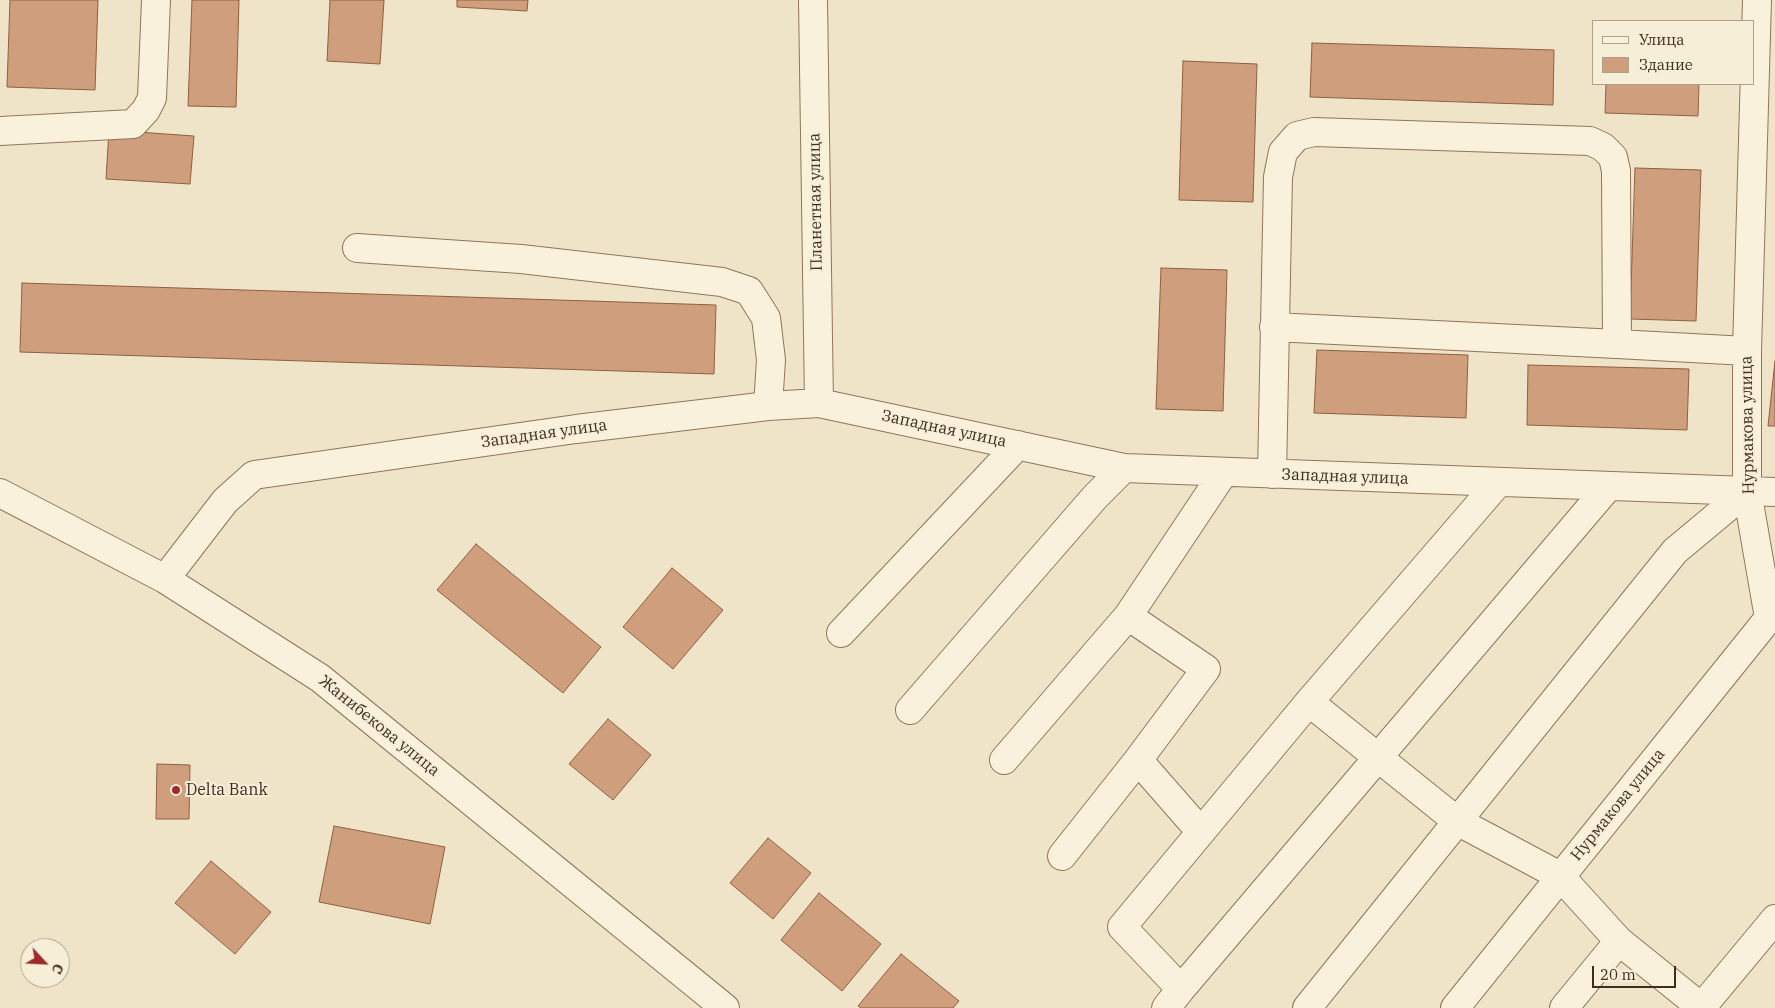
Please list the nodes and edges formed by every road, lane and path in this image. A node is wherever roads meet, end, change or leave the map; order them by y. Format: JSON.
{"nodes":[{"id":1,"x":156,"y":0,"type":"edge"},
{"id":2,"x":813,"y":0,"type":"edge"},
{"id":3,"x":1757,"y":0,"type":"edge"},
{"id":4,"x":1755,"y":70,"type":"edge"},
{"id":5,"x":1755,"y":85,"type":"edge"},
{"id":6,"x":0,"y":131,"type":"edge"},
{"id":7,"x":358,"y":248,"type":"dead end"},
{"id":8,"x":1274,"y":327,"type":"junction"},
{"id":9,"x":1617,"y":344,"type":"junction"},
{"id":10,"x":1747,"y":351,"type":"junction"},
{"id":11,"x":819,"y":403,"type":"junction"},
{"id":12,"x":768,"y":406,"type":"junction"},
{"id":13,"x":1018,"y":445,"type":"junction"},
{"id":14,"x":1124,"y":468,"type":"junction"},
{"id":15,"x":1224,"y":472,"type":"junction"},
{"id":16,"x":1272,"y":474,"type":"junction"},
{"id":17,"x":1497,"y":484,"type":"junction"},
{"id":18,"x":1608,"y":488,"type":"junction"},
{"id":19,"x":1747,"y":491,"type":"junction"},
{"id":20,"x":1775,"y":492,"type":"edge"},
{"id":21,"x":0,"y":493,"type":"edge"},
{"id":22,"x":165,"y":579,"type":"junction"},
{"id":23,"x":1128,"y":616,"type":"junction"},
{"id":24,"x":841,"y":632,"type":"dead end"},
{"id":25,"x":1310,"y":702,"type":"junction"},
{"id":26,"x":910,"y":710,"type":"dead end"},
{"id":27,"x":1378,"y":758,"type":"junction"},
{"id":28,"x":1004,"y":760,"type":"dead end"},
{"id":29,"x":1138,"y":760,"type":"junction"},
{"id":30,"x":1457,"y":821,"type":"junction"},
{"id":31,"x":1201,"y":832,"type":"junction"},
{"id":32,"x":1062,"y":856,"type":"dead end"},
{"id":33,"x":1560,"y":876,"type":"junction"},
{"id":34,"x":1775,"y":919,"type":"edge"},
{"id":35,"x":1619,"y":941,"type":"junction"},
{"id":36,"x":1173,"y":999,"type":"edge"},
{"id":37,"x":725,"y":1008,"type":"edge"},
{"id":38,"x":1307,"y":1008,"type":"edge"},
{"id":39,"x":1454,"y":1008,"type":"edge"},
{"id":40,"x":1564,"y":1008,"type":"edge"},
{"id":41,"x":1701,"y":1008,"type":"edge"}],
"edges":[{"from":1,"to":6,"type":"street"},
{"from":2,"to":11,"type":"street","name":"Планетная улица"},
{"from":3,"to":4,"type":"street","name":"Нурмакова улица"},
{"from":5,"to":10,"type":"street","name":"Нурмакова улица"},
{"from":7,"to":12,"type":"street"},
{"from":8,"to":9,"type":"street"},
{"from":8,"to":9,"type":"street"},
{"from":8,"to":16,"type":"street"},
{"from":9,"to":10,"type":"street"},
{"from":10,"to":19,"type":"street","name":"Нурмакова улица"},
{"from":11,"to":12,"type":"street","name":"Западная улица"},
{"from":11,"to":13,"type":"street","name":"Западная улица"},
{"from":12,"to":22,"type":"street","name":"Западная улица"},
{"from":13,"to":14,"type":"street","name":"Западная улица"},
{"from":13,"to":24,"type":"street"},
{"from":14,"to":15,"type":"street","name":"Западная улица"},
{"from":14,"to":26,"type":"street"},
{"from":15,"to":16,"type":"street","name":"Западная улица"},
{"from":15,"to":23,"type":"street"},
{"from":16,"to":17,"type":"street","name":"Западная улица"},
{"from":17,"to":18,"type":"street","name":"Западная улица"},
{"from":17,"to":25,"type":"street"},
{"from":18,"to":19,"type":"street","name":"Западная улица"},
{"from":18,"to":27,"type":"street"},
{"from":19,"to":20,"type":"street","name":"Западная улица"},
{"from":19,"to":30,"type":"street"},
{"from":19,"to":33,"type":"street","name":"Нурмакова улица"},
{"from":21,"to":22,"type":"street","name":"Жанибекова улица"},
{"from":22,"to":37,"type":"street","name":"Жанибекова улица"},
{"from":23,"to":28,"type":"street"},
{"from":23,"to":29,"type":"street"},
{"from":25,"to":27,"type":"street"},
{"from":25,"to":31,"type":"street"},
{"from":27,"to":30,"type":"street"},
{"from":27,"to":36,"type":"street"},
{"from":29,"to":31,"type":"street"},
{"from":29,"to":32,"type":"street"},
{"from":30,"to":33,"type":"street"},
{"from":30,"to":38,"type":"street"},
{"from":31,"to":36,"type":"street"},
{"from":33,"to":35,"type":"street"},
{"from":33,"to":39,"type":"street","name":"Нурмакова улица"},
{"from":34,"to":41,"type":"street"},
{"from":35,"to":40,"type":"street"},
{"from":35,"to":41,"type":"street"}]}
